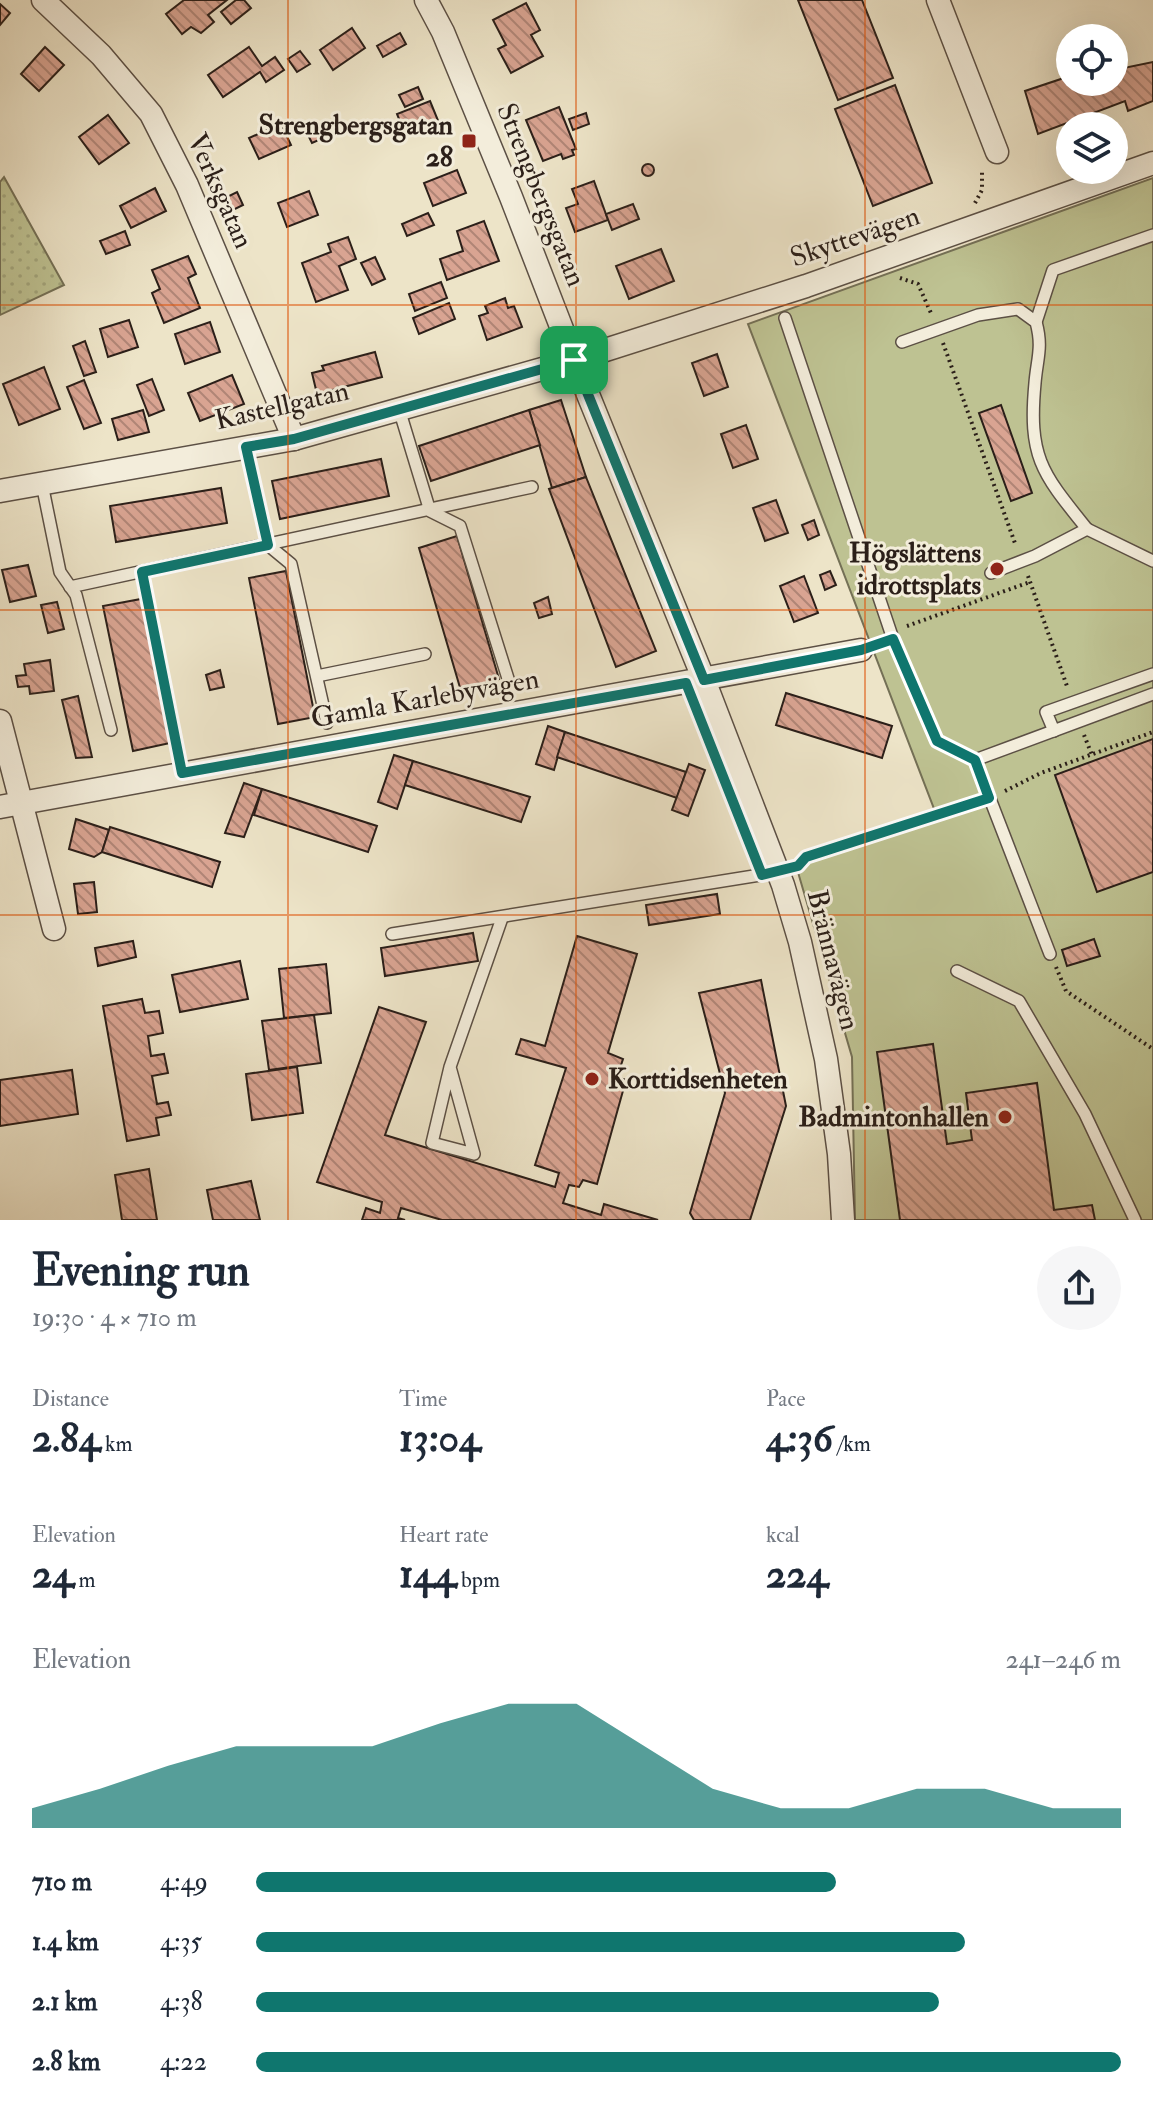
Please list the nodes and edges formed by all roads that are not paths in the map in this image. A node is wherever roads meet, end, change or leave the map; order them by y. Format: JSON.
{"nodes":[{"id":1,"x":43,"y":0,"type":"edge"},
{"id":2,"x":426,"y":0,"type":"edge"},
{"id":3,"x":938,"y":0,"type":"edge"},
{"id":4,"x":997,"y":152,"type":"road end"},
{"id":5,"x":1153,"y":163,"type":"edge"},
{"id":6,"x":1153,"y":235,"type":"edge"},
{"id":7,"x":785,"y":318,"type":"dead end"},
{"id":8,"x":1036,"y":322,"type":"junction"},
{"id":9,"x":902,"y":342,"type":"dead end"},
{"id":10,"x":574,"y":360,"type":"junction"},
{"id":11,"x":399,"y":409,"type":"junction"},
{"id":12,"x":294,"y":439,"type":"junction"},
{"id":13,"x":246,"y":447,"type":"junction"},
{"id":14,"x":42,"y":484,"type":"junction"},
{"id":15,"x":532,"y":487,"type":"dead end"},
{"id":16,"x":0,"y":491,"type":"edge"},
{"id":17,"x":430,"y":511,"type":"junction"},
{"id":18,"x":1087,"y":529,"type":"junction"},
{"id":19,"x":268,"y":545,"type":"junction"},
{"id":20,"x":1153,"y":561,"type":"edge"},
{"id":21,"x":991,"y":573,"type":"dead end"},
{"id":22,"x":70,"y":587,"type":"junction"},
{"id":23,"x":893,"y":639,"type":"junction"},
{"id":24,"x":861,"y":650,"type":"joint"},
{"id":25,"x":425,"y":654,"type":"dead end"},
{"id":26,"x":1153,"y":674,"type":"edge"},
{"id":27,"x":317,"y":676,"type":"junction"},
{"id":28,"x":704,"y":680,"type":"junction"},
{"id":29,"x":511,"y":688,"type":"dead end"},
{"id":30,"x":1153,"y":694,"type":"edge"},
{"id":31,"x":0,"y":721,"type":"edge"},
{"id":32,"x":327,"y":723,"type":"dead end"},
{"id":33,"x":111,"y":730,"type":"dead end"},
{"id":34,"x":1054,"y":731,"type":"junction"},
{"id":35,"x":975,"y":760,"type":"junction"},
{"id":36,"x":10,"y":805,"type":"edge"},
{"id":37,"x":779,"y":872,"type":"junction"},
{"id":38,"x":502,"y":918,"type":"junction"},
{"id":39,"x":54,"y":929,"type":"dead end"},
{"id":40,"x":392,"y":934,"type":"dead end"},
{"id":41,"x":1050,"y":954,"type":"road end"},
{"id":42,"x":957,"y":971,"type":"dead end"},
{"id":43,"x":450,"y":1067,"type":"junction"},
{"id":44,"x":843,"y":1220,"type":"edge"},
{"id":45,"x":1135,"y":1220,"type":"edge"}],
"edges":[{"from":1,"to":12,"type":"street","name":"Verksgatan"},
{"from":2,"to":10,"type":"street","name":"Strengbergsgatan"},
{"from":3,"to":4,"type":"street"},
{"from":5,"to":10,"type":"street","name":"Skyttevägen"},
{"from":6,"to":8,"type":"lane"},
{"from":7,"to":23,"type":"lane"},
{"from":8,"to":9,"type":"lane"},
{"from":8,"to":18,"type":"lane"},
{"from":10,"to":11,"type":"street","name":"Kastellgatan"},
{"from":10,"to":28,"type":"street","name":"Strengbergsgatan"},
{"from":11,"to":12,"type":"street","name":"Kastellgatan"},
{"from":11,"to":17,"type":"lane"},
{"from":12,"to":13,"type":"street","name":"Kastellgatan"},
{"from":13,"to":14,"type":"street","name":"Kastellgatan"},
{"from":13,"to":19,"type":"lane"},
{"from":14,"to":16,"type":"street","name":"Kastellgatan"},
{"from":14,"to":22,"type":"lane"},
{"from":15,"to":17,"type":"lane"},
{"from":17,"to":19,"type":"lane"},
{"from":17,"to":29,"type":"lane"},
{"from":18,"to":20,"type":"lane"},
{"from":18,"to":21,"type":"lane"},
{"from":19,"to":22,"type":"lane"},
{"from":19,"to":27,"type":"lane"},
{"from":22,"to":33,"type":"lane"},
{"from":23,"to":24,"type":"lane"},
{"from":23,"to":35,"type":"lane"},
{"from":24,"to":28,"type":"street","name":"Gamla Karlebyvägen"},
{"from":25,"to":27,"type":"lane"},
{"from":26,"to":34,"type":"lane"},
{"from":27,"to":32,"type":"lane"},
{"from":28,"to":36,"type":"street","name":"Gamla Karlebyvägen"},
{"from":28,"to":37,"type":"street","name":"Brännavägen"},
{"from":30,"to":34,"type":"lane"},
{"from":31,"to":36,"type":"street"},
{"from":34,"to":35,"type":"lane"},
{"from":35,"to":41,"type":"lane"},
{"from":36,"to":39,"type":"street"},
{"from":37,"to":38,"type":"lane"},
{"from":37,"to":44,"type":"street","name":"Brännavägen"},
{"from":38,"to":40,"type":"lane"},
{"from":38,"to":43,"type":"lane"},
{"from":42,"to":45,"type":"lane"},
{"from":43,"to":43,"type":"lane"}]}
